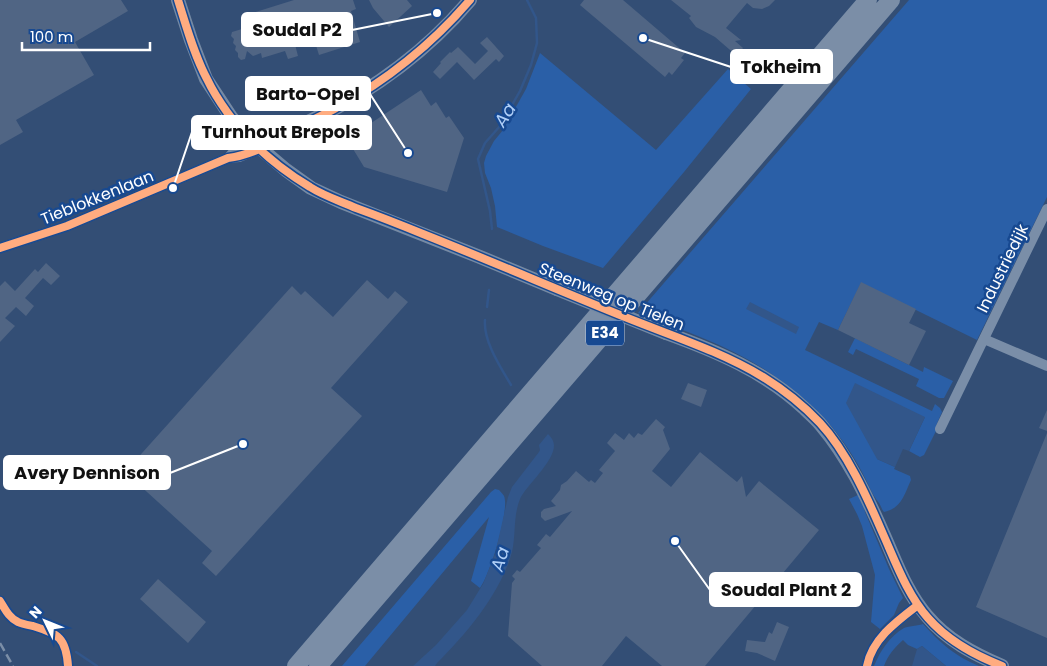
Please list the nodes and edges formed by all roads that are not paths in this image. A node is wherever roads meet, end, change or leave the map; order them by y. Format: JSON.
{"nodes":[{"id":1,"x":178,"y":0,"type":"edge"},
{"id":2,"x":470,"y":0,"type":"edge"},
{"id":3,"x":868,"y":0,"type":"edge"},
{"id":4,"x":891,"y":0,"type":"edge"},
{"id":5,"x":256,"y":145,"type":"junction"},
{"id":6,"x":1047,"y":209,"type":"edge"},
{"id":7,"x":0,"y":248,"type":"edge"},
{"id":8,"x":984,"y":339,"type":"junction"},
{"id":9,"x":1047,"y":366,"type":"edge"},
{"id":10,"x":940,"y":429,"type":"dead end"},
{"id":11,"x":918,"y":606,"type":"junction"},
{"id":12,"x":296,"y":666,"type":"edge"},
{"id":13,"x":318,"y":666,"type":"edge"},
{"id":14,"x":867,"y":666,"type":"edge"},
{"id":15,"x":1002,"y":666,"type":"edge"}],
"edges":[{"from":1,"to":5,"type":"street","name":"Steenweg op Tielen"},
{"from":2,"to":5,"type":"street"},
{"from":3,"to":12,"type":"highway","number":"E34"},
{"from":4,"to":13,"type":"highway","number":"E34"},
{"from":5,"to":7,"type":"street","name":"Tieblokkenlaan"},
{"from":5,"to":11,"type":"street","name":"Steenweg op Tielen","bridge":true},
{"from":6,"to":8,"type":"street","name":"Industriedijk"},
{"from":8,"to":9,"type":"street"},
{"from":8,"to":10,"type":"street","name":"Industriedijk"},
{"from":11,"to":14,"type":"street"},
{"from":11,"to":15,"type":"street","name":"Steenweg op Tielen"}]}
